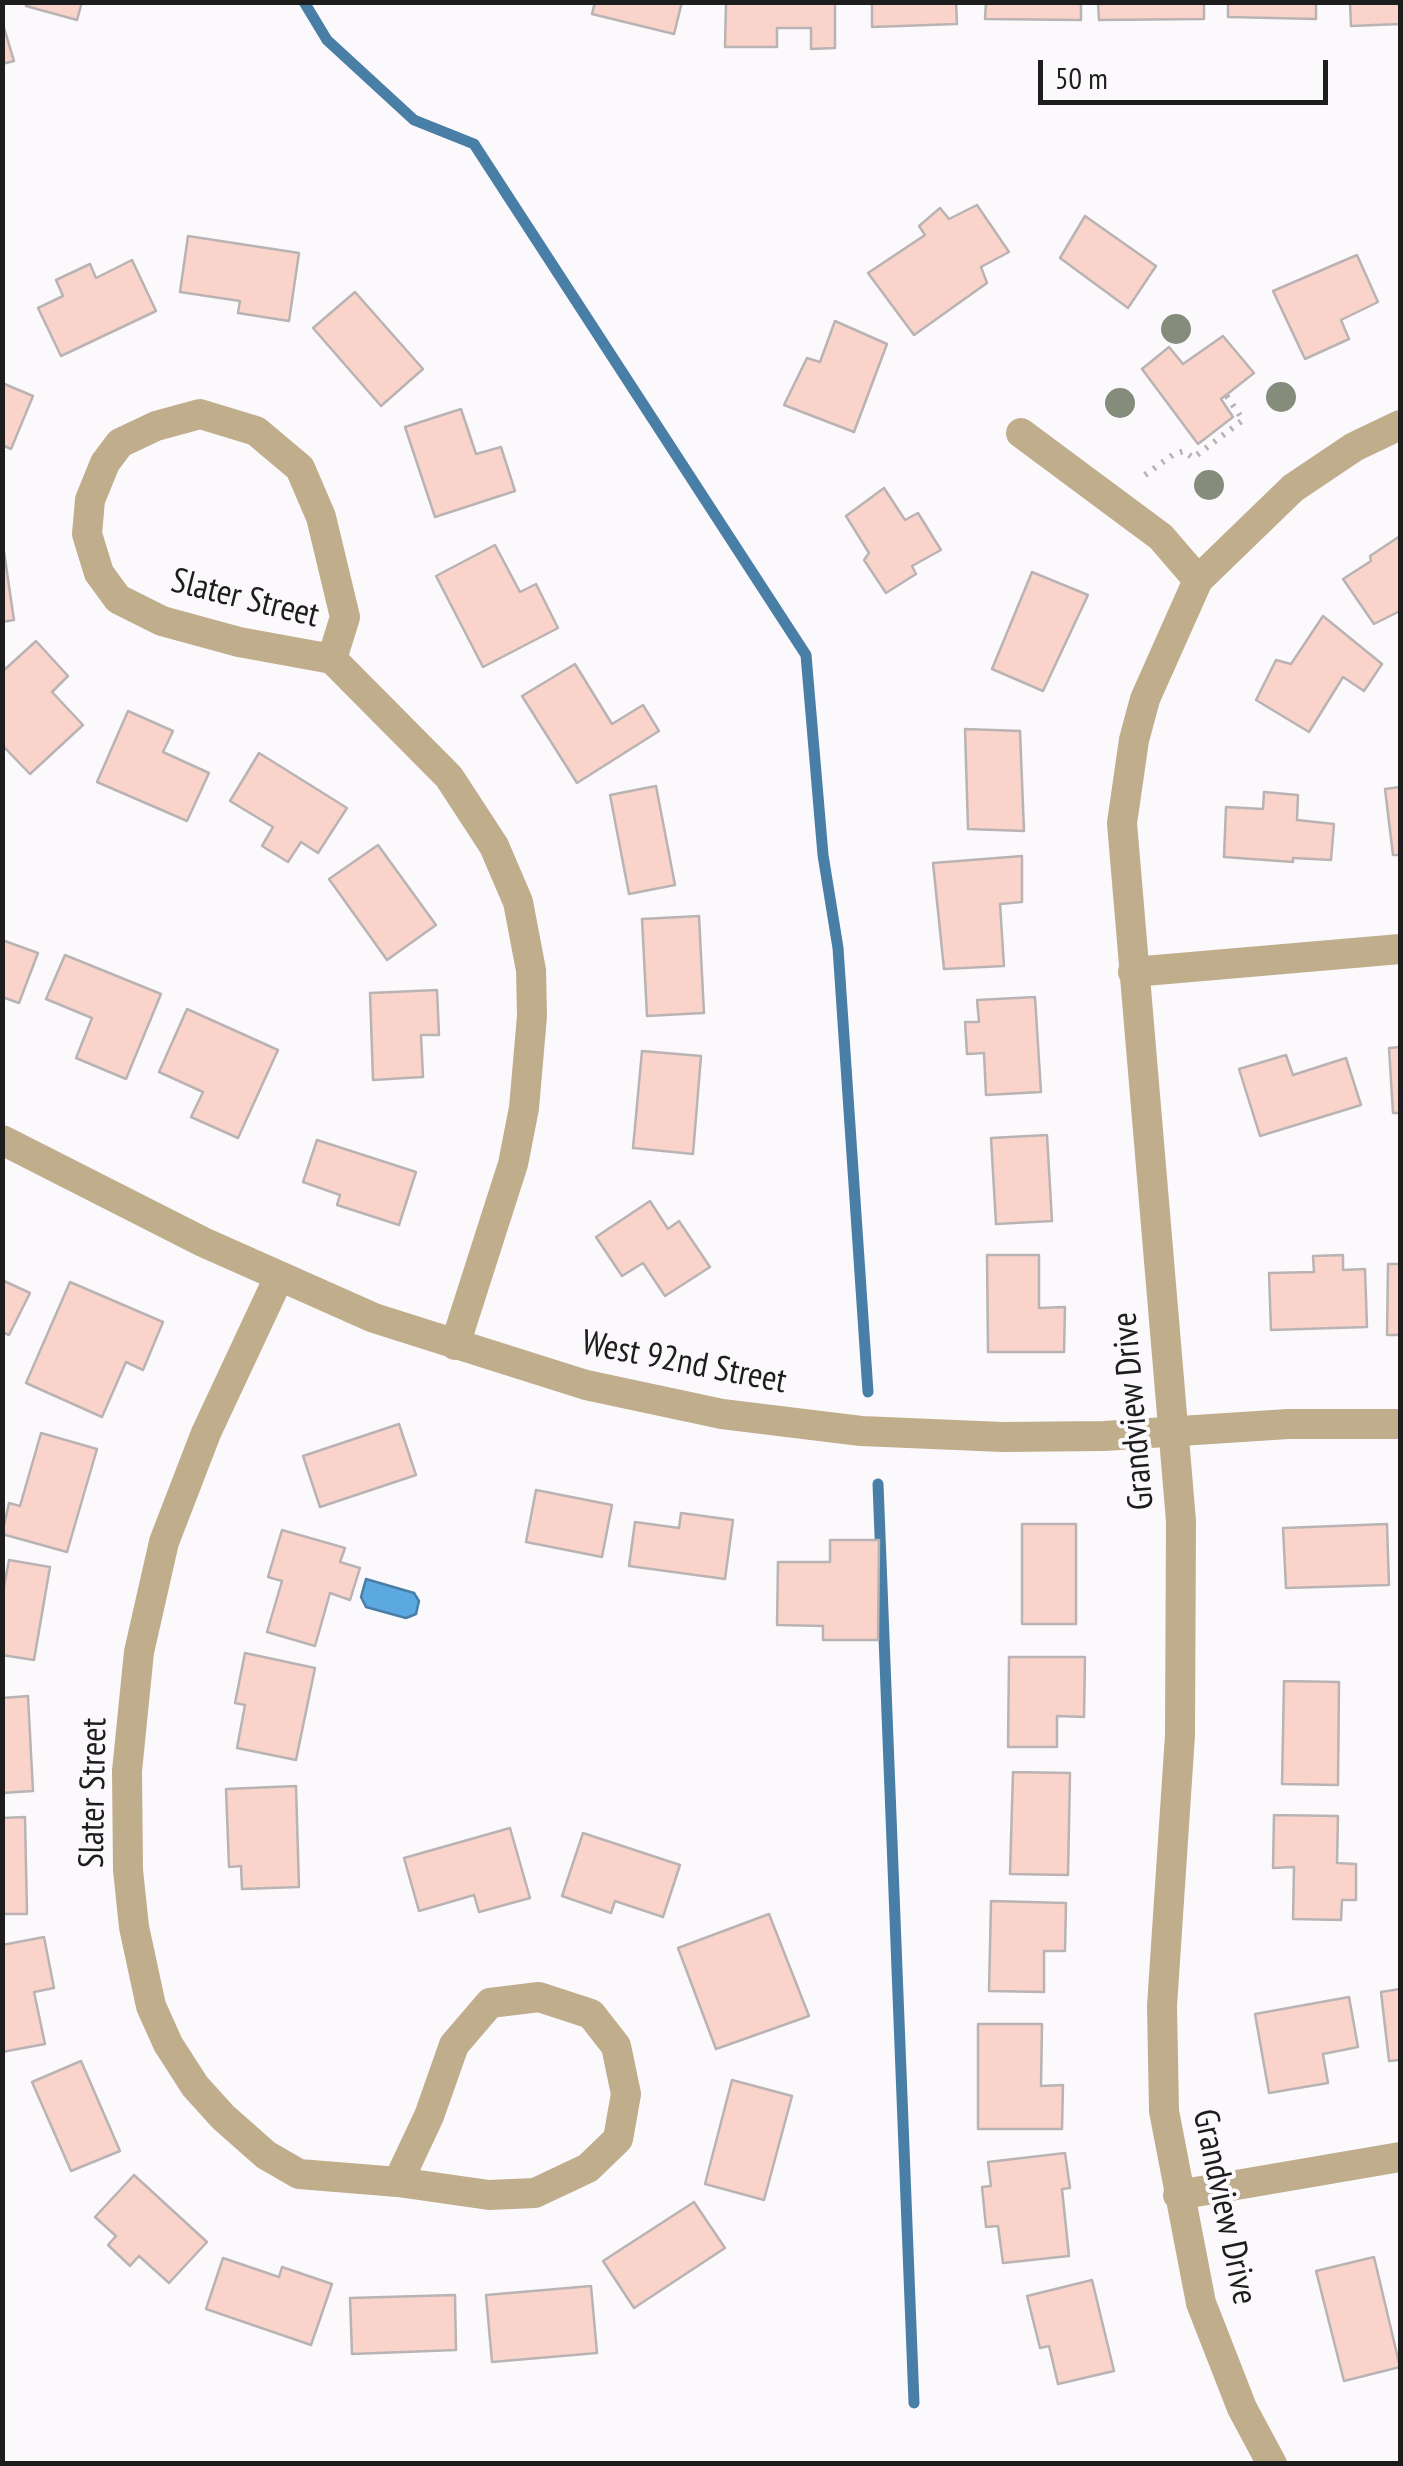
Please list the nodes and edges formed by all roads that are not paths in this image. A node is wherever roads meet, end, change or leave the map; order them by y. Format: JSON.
{"nodes":[{"id":1,"x":1400,"y":424,"type":"edge"},
{"id":2,"x":1021,"y":432,"type":"dead end"},
{"id":3,"x":1198,"y":580,"type":"junction"},
{"id":4,"x":332,"y":659,"type":"junction"},
{"id":5,"x":1400,"y":949,"type":"edge"},
{"id":6,"x":1133,"y":972,"type":"junction"},
{"id":7,"x":2,"y":1140,"type":"edge"},
{"id":8,"x":279,"y":1278,"type":"junction"},
{"id":9,"x":455,"y":1345,"type":"junction"},
{"id":10,"x":1400,"y":1424,"type":"edge"},
{"id":11,"x":1175,"y":1432,"type":"junction"},
{"id":12,"x":1400,"y":2156,"type":"edge"},
{"id":13,"x":398,"y":2182,"type":"junction"},
{"id":14,"x":1178,"y":2195,"type":"junction"},
{"id":15,"x":1272,"y":2464,"type":"edge"}],
"edges":[{"from":1,"to":3,"type":"street"},
{"from":2,"to":3,"type":"street"},
{"from":3,"to":6,"type":"street","name":"Grandview Drive"},
{"from":4,"to":4,"type":"street","name":"Slater Street"},
{"from":4,"to":9,"type":"street","name":"Slater Street"},
{"from":5,"to":6,"type":"street"},
{"from":6,"to":11,"type":"street","name":"Grandview Drive"},
{"from":7,"to":8,"type":"street","name":"West 92nd Street"},
{"from":8,"to":9,"type":"street","name":"West 92nd Street"},
{"from":8,"to":13,"type":"street","name":"Slater Street"},
{"from":9,"to":11,"type":"street","name":"West 92nd Street"},
{"from":10,"to":11,"type":"street","name":"West 92nd Street"},
{"from":11,"to":14,"type":"street","name":"Grandview Drive"},
{"from":12,"to":14,"type":"street"},
{"from":13,"to":13,"type":"street","name":"Slater Street"},
{"from":14,"to":15,"type":"street","name":"Grandview Drive"}]}
